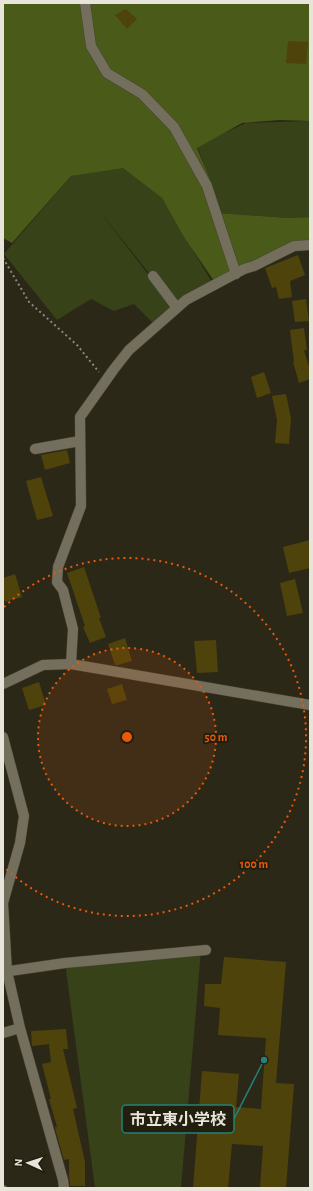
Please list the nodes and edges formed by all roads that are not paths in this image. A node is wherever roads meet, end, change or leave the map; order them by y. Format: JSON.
{"nodes":[{"id":1,"x":85,"y":3,"type":"edge"},
{"id":2,"x":310,"y":245,"type":"edge"},
{"id":3,"x":236,"y":274,"type":"junction"},
{"id":4,"x":152,"y":276,"type":"dead end"},
{"id":5,"x":177,"y":308,"type":"junction"},
{"id":6,"x":80,"y":442,"type":"junction"},
{"id":7,"x":35,"y":449,"type":"dead end"},
{"id":8,"x":71,"y":664,"type":"junction"},
{"id":9,"x":3,"y":682,"type":"edge"},
{"id":10,"x":310,"y":705,"type":"edge"},
{"id":11,"x":3,"y":737,"type":"edge"},
{"id":12,"x":3,"y":903,"type":"edge"},
{"id":13,"x":206,"y":950,"type":"dead end"},
{"id":14,"x":5,"y":971,"type":"edge"},
{"id":15,"x":20,"y":1028,"type":"junction"},
{"id":16,"x":3,"y":1033,"type":"edge"},
{"id":17,"x":64,"y":1188,"type":"edge"}],
"edges":[{"from":1,"to":3,"type":"street"},
{"from":2,"to":3,"type":"street"},
{"from":3,"to":5,"type":"street"},
{"from":4,"to":5,"type":"street"},
{"from":5,"to":6,"type":"street"},
{"from":6,"to":7,"type":"street"},
{"from":6,"to":8,"type":"street"},
{"from":8,"to":9,"type":"street"},
{"from":8,"to":10,"type":"street"},
{"from":11,"to":12,"type":"street"},
{"from":12,"to":14,"type":"street"},
{"from":13,"to":14,"type":"street"},
{"from":14,"to":15,"type":"street"},
{"from":15,"to":16,"type":"street"},
{"from":15,"to":17,"type":"street"}]}
